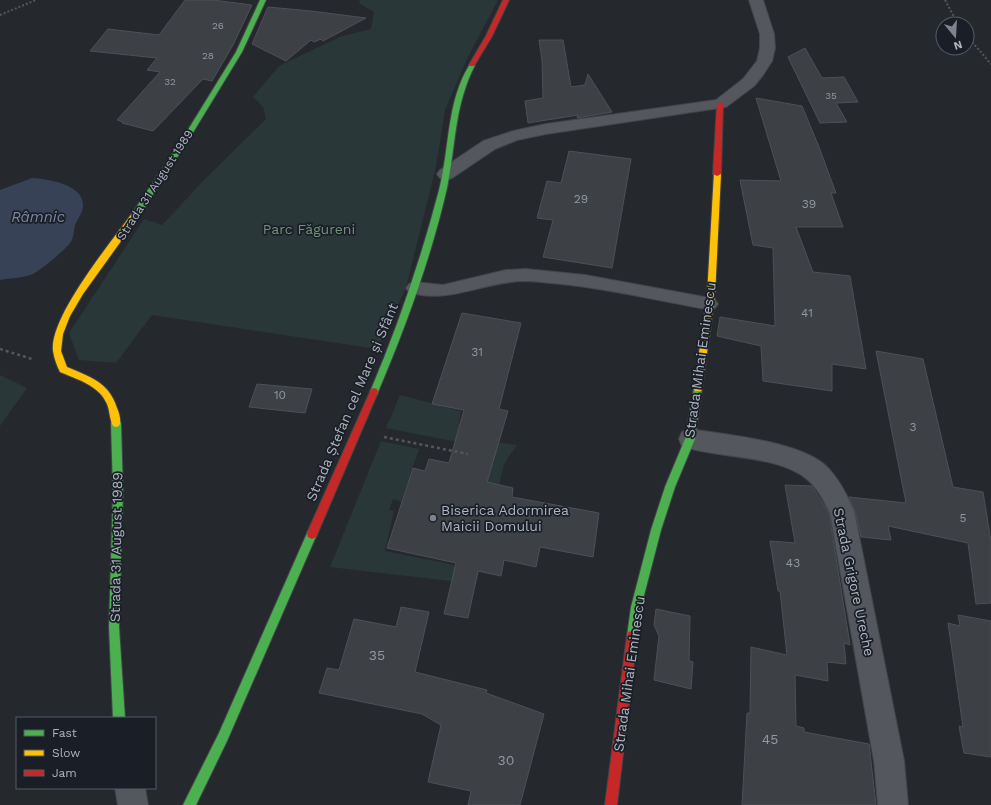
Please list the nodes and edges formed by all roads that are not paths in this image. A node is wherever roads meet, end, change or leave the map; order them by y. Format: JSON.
{"nodes":[{"id":1,"x":263,"y":0,"type":"edge"},
{"id":2,"x":506,"y":0,"type":"edge"},
{"id":3,"x":756,"y":0,"type":"edge"},
{"id":4,"x":720,"y":104,"type":"junction"},
{"id":5,"x":446,"y":174,"type":"junction"},
{"id":6,"x":414,"y":288,"type":"junction"},
{"id":7,"x":710,"y":304,"type":"junction"},
{"id":8,"x":690,"y":439,"type":"junction"},
{"id":9,"x":120,"y":717,"type":"edge"},
{"id":10,"x":130,"y":789,"type":"edge"},
{"id":11,"x":133,"y":805,"type":"edge"},
{"id":12,"x":189,"y":805,"type":"edge"},
{"id":13,"x":611,"y":805,"type":"edge"},
{"id":14,"x":893,"y":805,"type":"edge"}],
"edges":[{"from":1,"to":9,"type":"street","name":"Strada 31 August 1989"},
{"from":2,"to":5,"type":"street","name":"Strada Ștefan cel Mare și Sfânt"},
{"from":3,"to":4,"type":"street"},
{"from":4,"to":5,"type":"street"},
{"from":4,"to":7,"type":"street","name":"Strada Mihai Eminescu"},
{"from":5,"to":6,"type":"street","name":"Strada Ștefan cel Mare și Sfânt"},
{"from":6,"to":7,"type":"lane"},
{"from":6,"to":12,"type":"street","name":"Strada Ștefan cel Mare și Sfânt"},
{"from":7,"to":8,"type":"street","name":"Strada Mihai Eminescu"},
{"from":8,"to":13,"type":"street","name":"Strada Mihai Eminescu"},
{"from":8,"to":14,"type":"street","name":"Strada Grigore Ureche"},
{"from":10,"to":11,"type":"street"}]}
